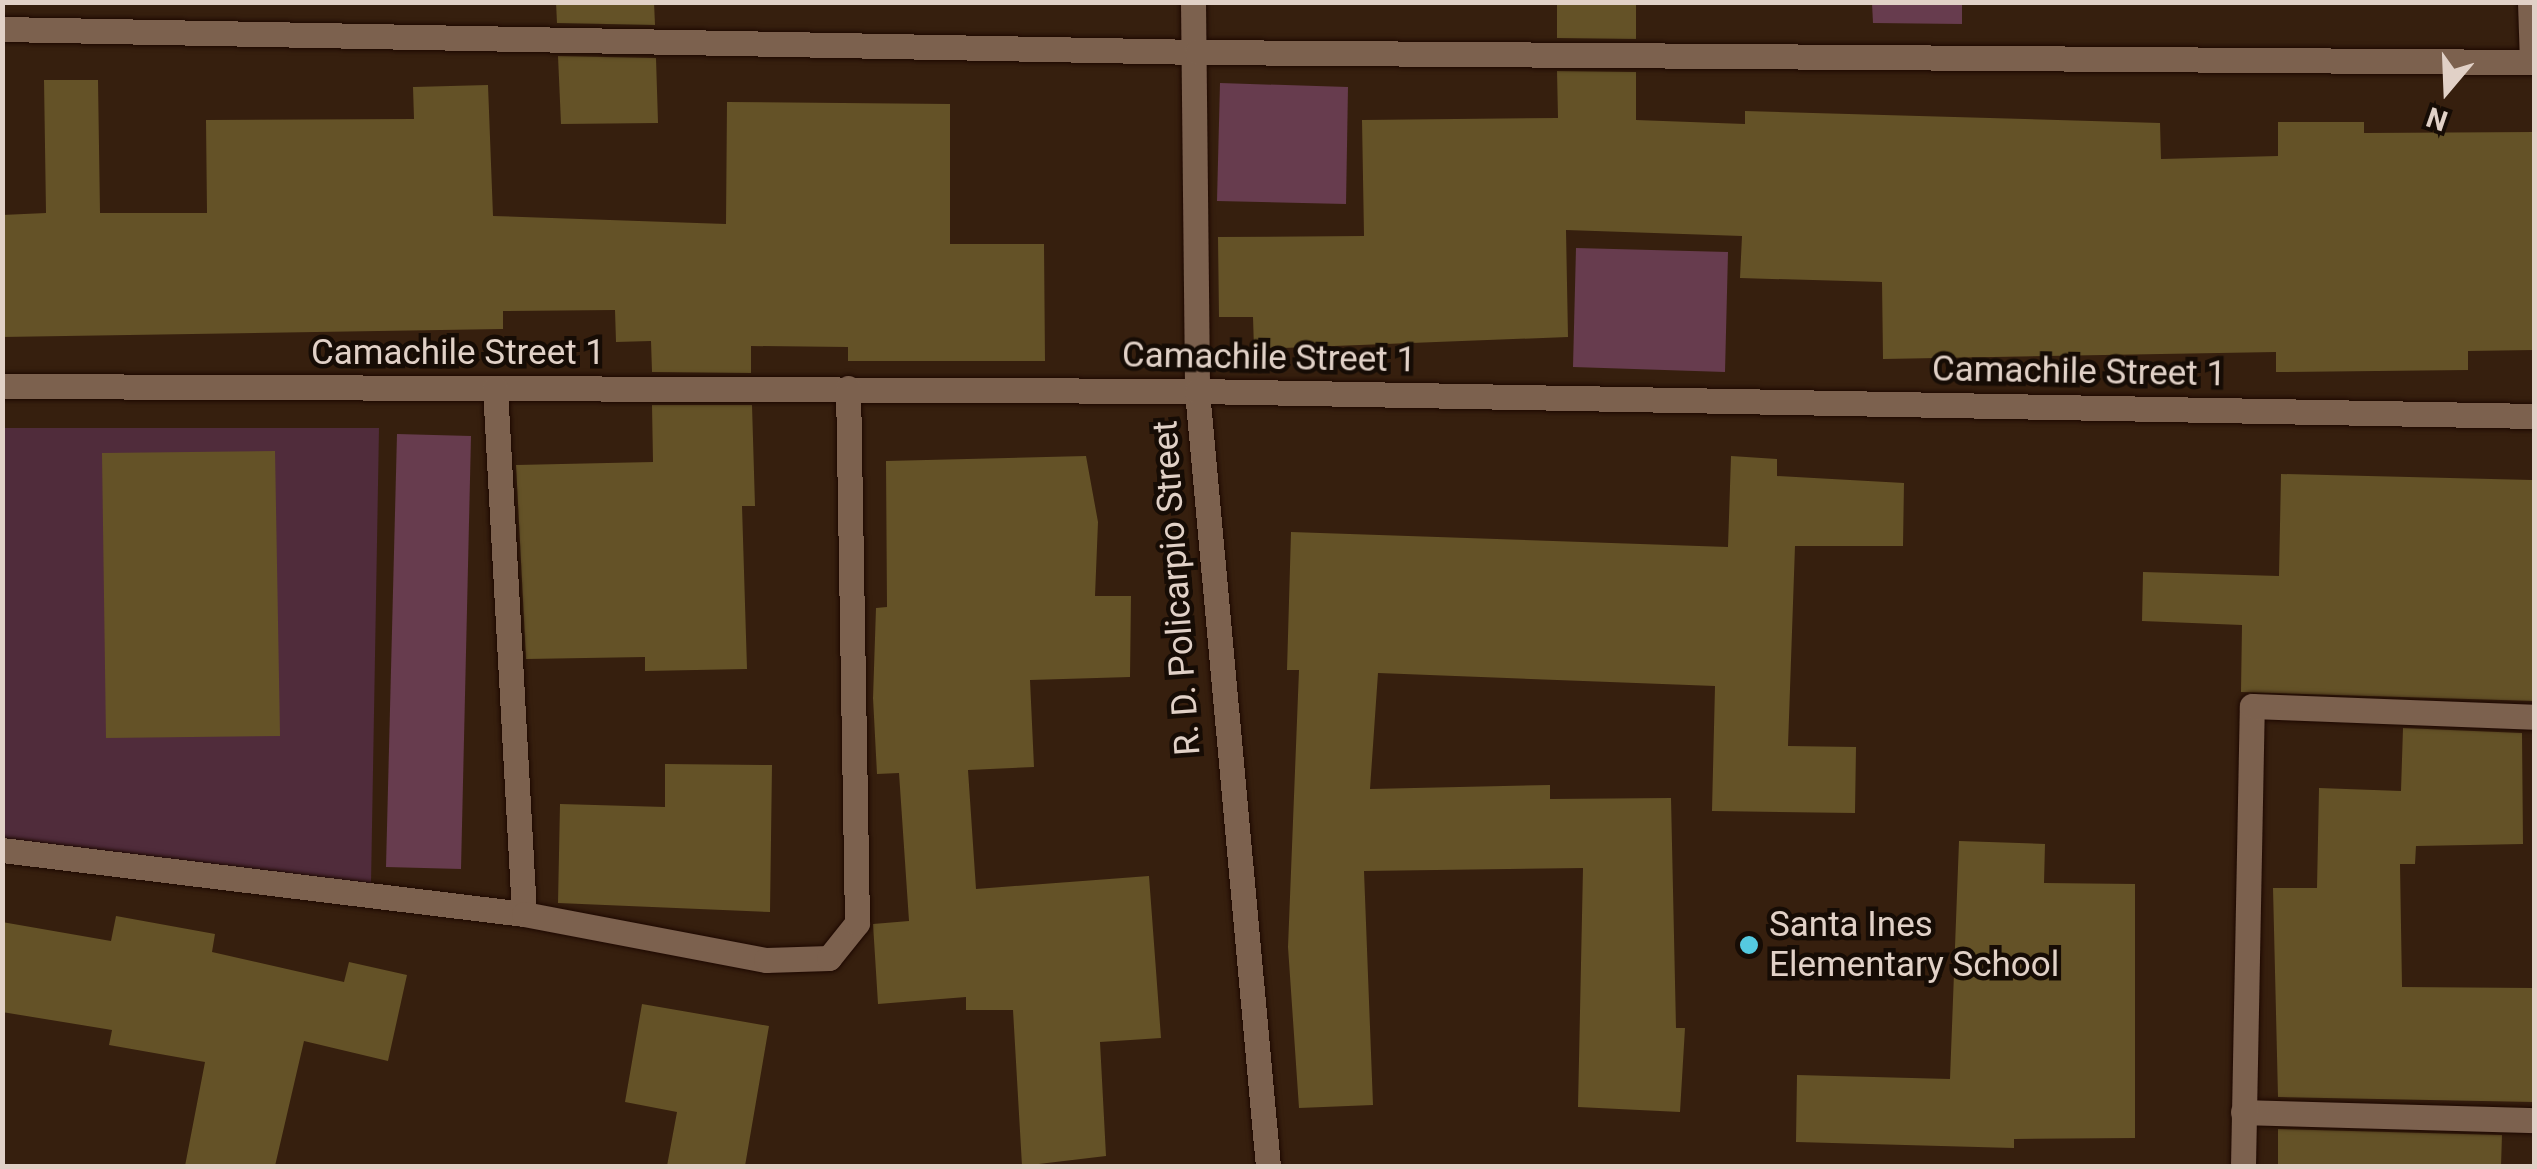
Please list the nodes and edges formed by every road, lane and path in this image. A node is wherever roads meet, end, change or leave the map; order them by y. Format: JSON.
{"nodes":[{"id":1,"x":1192,"y":2,"type":"edge"},
{"id":2,"x":2530,"y":2,"type":"edge"},
{"id":3,"x":2,"y":29,"type":"edge"},
{"id":4,"x":1197,"y":52,"type":"junction"},
{"id":5,"x":2533,"y":62,"type":"edge"},
{"id":6,"x":2,"y":386,"type":"edge"},
{"id":7,"x":495,"y":388,"type":"junction"},
{"id":8,"x":848,"y":388,"type":"junction"},
{"id":9,"x":1197,"y":391,"type":"junction"},
{"id":10,"x":2534,"y":416,"type":"edge"},
{"id":11,"x":2534,"y":717,"type":"edge"},
{"id":12,"x":2,"y":850,"type":"edge"},
{"id":13,"x":524,"y":914,"type":"junction"},
{"id":14,"x":2243,"y":1112,"type":"junction"},
{"id":15,"x":2534,"y":1120,"type":"edge"},
{"id":16,"x":1268,"y":1166,"type":"edge"},
{"id":17,"x":2243,"y":1166,"type":"edge"}],
"edges":[{"from":1,"to":4,"type":"street","name":"R. D. Policarpio Street"},
{"from":2,"to":5,"type":"street"},
{"from":3,"to":4,"type":"street"},
{"from":4,"to":5,"type":"street"},
{"from":4,"to":9,"type":"street","name":"R. D. Policarpio Street"},
{"from":6,"to":7,"type":"street","name":"Camachile Street 1"},
{"from":7,"to":8,"type":"street","name":"Camachile Street 1"},
{"from":7,"to":13,"type":"street"},
{"from":8,"to":9,"type":"street","name":"Camachile Street 1"},
{"from":8,"to":13,"type":"street"},
{"from":9,"to":10,"type":"street","name":"Camachile Street 1"},
{"from":9,"to":16,"type":"street","name":"R. D. Policarpio Street"},
{"from":11,"to":14,"type":"street"},
{"from":12,"to":13,"type":"street"},
{"from":14,"to":15,"type":"street"},
{"from":14,"to":17,"type":"street"}]}
